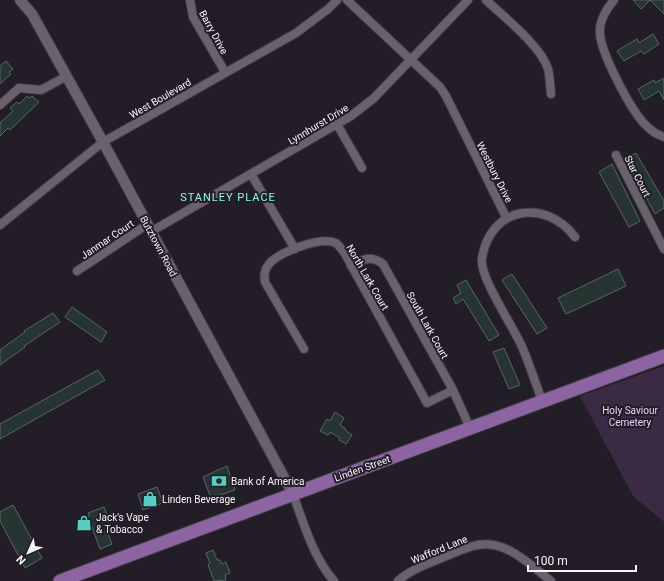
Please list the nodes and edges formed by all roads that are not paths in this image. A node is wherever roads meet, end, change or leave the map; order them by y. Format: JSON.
{"nodes":[{"id":1,"x":20,"y":0,"type":"edge"},
{"id":2,"x":190,"y":0,"type":"edge"},
{"id":3,"x":337,"y":0,"type":"edge"},
{"id":4,"x":347,"y":0,"type":"edge"},
{"id":5,"x":468,"y":0,"type":"edge"},
{"id":6,"x":486,"y":0,"type":"edge"},
{"id":7,"x":614,"y":0,"type":"edge"},
{"id":8,"x":411,"y":59,"type":"junction"},
{"id":9,"x":225,"y":72,"type":"junction"},
{"id":10,"x":66,"y":76,"type":"junction"},
{"id":11,"x":551,"y":94,"type":"dead end"},
{"id":12,"x":0,"y":105,"type":"edge"},
{"id":13,"x":338,"y":126,"type":"junction"},
{"id":14,"x":664,"y":137,"type":"edge"},
{"id":15,"x":104,"y":142,"type":"junction"},
{"id":16,"x":616,"y":155,"type":"dead end"},
{"id":17,"x":362,"y":168,"type":"dead end"},
{"id":18,"x":251,"y":174,"type":"junction"},
{"id":19,"x":506,"y":217,"type":"junction"},
{"id":20,"x":0,"y":225,"type":"edge"},
{"id":21,"x":150,"y":227,"type":"junction"},
{"id":22,"x":575,"y":237,"type":"dead end"},
{"id":23,"x":295,"y":249,"type":"junction"},
{"id":24,"x":664,"y":249,"type":"edge"},
{"id":25,"x":351,"y":266,"type":"junction"},
{"id":26,"x":77,"y":271,"type":"dead end"},
{"id":27,"x":304,"y":349,"type":"dead end"},
{"id":28,"x":664,"y":356,"type":"edge"},
{"id":29,"x":453,"y":390,"type":"junction"},
{"id":30,"x":542,"y":401,"type":"junction"},
{"id":31,"x":470,"y":428,"type":"junction"},
{"id":32,"x":293,"y":494,"type":"junction"},
{"id":33,"x":63,"y":580,"type":"edge"},
{"id":34,"x":334,"y":581,"type":"edge"},
{"id":35,"x":398,"y":581,"type":"edge"},
{"id":36,"x":551,"y":581,"type":"edge"}],
"edges":[{"from":1,"to":10,"type":"street","name":"Butztown Road"},
{"from":2,"to":9,"type":"street","name":"Barry Drive"},
{"from":3,"to":9,"type":"street","name":"West Boulevard"},
{"from":4,"to":8,"type":"street","name":"Westbury Drive"},
{"from":5,"to":8,"type":"street","name":"Lynnhurst Drive"},
{"from":6,"to":11,"type":"street"},
{"from":7,"to":14,"type":"street"},
{"from":8,"to":13,"type":"street","name":"Lynnhurst Drive"},
{"from":8,"to":19,"type":"street","name":"Westbury Drive"},
{"from":9,"to":15,"type":"street","name":"West Boulevard"},
{"from":10,"to":12,"type":"street"},
{"from":10,"to":15,"type":"street","name":"Butztown Road"},
{"from":13,"to":17,"type":"street"},
{"from":13,"to":18,"type":"street","name":"Lynnhurst Drive"},
{"from":15,"to":20,"type":"street","name":"West Boulevard"},
{"from":15,"to":21,"type":"street","name":"Butztown Road"},
{"from":16,"to":24,"type":"street","name":"Star Court"},
{"from":18,"to":21,"type":"street","name":"Lynnhurst Drive"},
{"from":18,"to":23,"type":"street"},
{"from":19,"to":22,"type":"street"},
{"from":19,"to":30,"type":"street","name":"Westbury Drive"},
{"from":21,"to":26,"type":"street","name":"Janmar Court"},
{"from":21,"to":32,"type":"street","name":"Butztown Road"},
{"from":23,"to":25,"type":"street","name":"North Lark Court"},
{"from":23,"to":27,"type":"street","name":"North Lark Court"},
{"from":25,"to":29,"type":"street","name":"South Lark Court"},
{"from":25,"to":29,"type":"street","name":"North Lark Court"},
{"from":28,"to":30,"type":"main road","name":"Linden Street"},
{"from":29,"to":31,"type":"street","name":"South Lark Court"},
{"from":30,"to":31,"type":"main road","name":"Linden Street"},
{"from":31,"to":32,"type":"main road","name":"Linden Street"},
{"from":32,"to":33,"type":"main road","name":"Linden Street"},
{"from":32,"to":34,"type":"street"},
{"from":35,"to":36,"type":"street","name":"Wafford Lane"}]}
